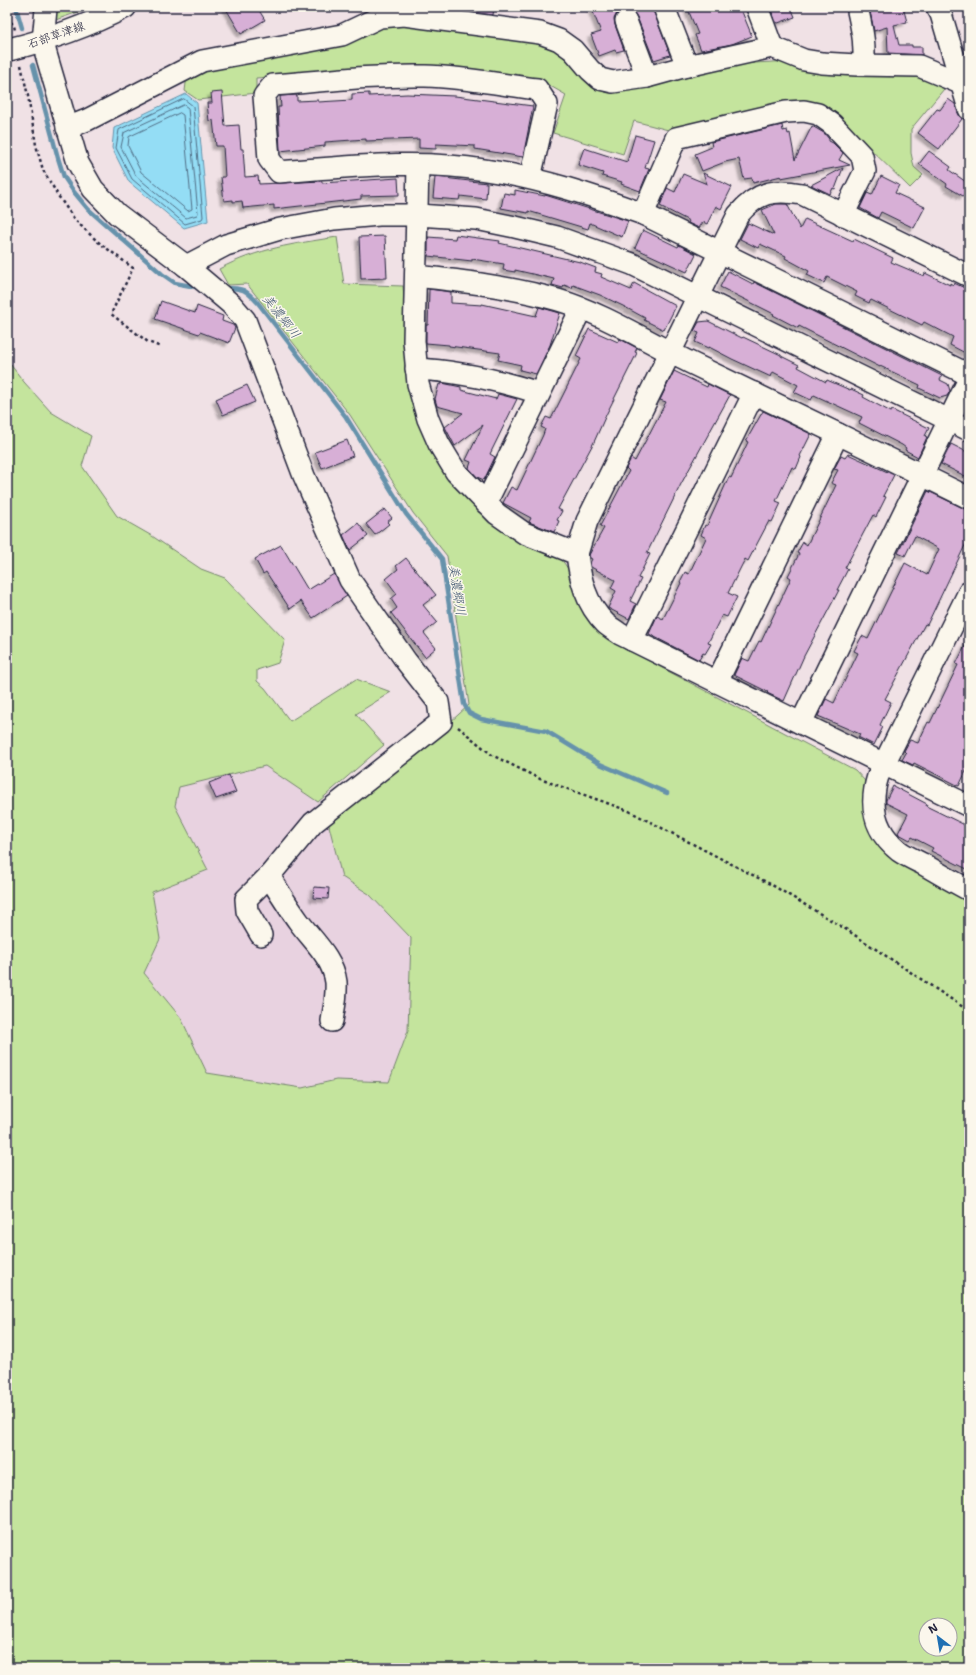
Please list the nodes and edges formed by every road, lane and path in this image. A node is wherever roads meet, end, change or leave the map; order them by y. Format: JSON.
{"nodes":[{"id":1,"x":126,"y":7,"type":"edge"},
{"id":2,"x":664,"y":7,"type":"edge"},
{"id":3,"x":757,"y":7,"type":"edge"},
{"id":4,"x":937,"y":7,"type":"edge"},
{"id":5,"x":46,"y":8,"type":"edge"},
{"id":6,"x":858,"y":11,"type":"dead end"},
{"id":7,"x":626,"y":21,"type":"dead end"},
{"id":8,"x":43,"y":41,"type":"junction"},
{"id":9,"x":772,"y":47,"type":"junction"},
{"id":10,"x":13,"y":49,"type":"edge"},
{"id":11,"x":863,"y":65,"type":"junction"},
{"id":12,"x":687,"y":66,"type":"junction"},
{"id":13,"x":647,"y":77,"type":"junction"},
{"id":14,"x":960,"y":83,"type":"junction"},
{"id":15,"x":969,"y":109,"type":"edge"},
{"id":16,"x":67,"y":128,"type":"junction"},
{"id":17,"x":418,"y":165,"type":"junction"},
{"id":18,"x":530,"y":178,"type":"junction"},
{"id":19,"x":643,"y":214,"type":"junction"},
{"id":20,"x":418,"y":215,"type":"junction"},
{"id":21,"x":843,"y":215,"type":"junction"},
{"id":22,"x":720,"y":252,"type":"junction"},
{"id":23,"x":186,"y":266,"type":"junction"},
{"id":24,"x":416,"y":276,"type":"junction"},
{"id":25,"x":969,"y":276,"type":"edge"},
{"id":26,"x":698,"y":297,"type":"junction"},
{"id":27,"x":581,"y":309,"type":"junction"},
{"id":28,"x":161,"y":347,"type":"dead end"},
{"id":29,"x":671,"y":353,"type":"junction"},
{"id":30,"x":416,"y":369,"type":"junction"},
{"id":31,"x":969,"y":374,"type":"edge"},
{"id":32,"x":969,"y":379,"type":"edge"},
{"id":33,"x":754,"y":393,"type":"junction"},
{"id":34,"x":539,"y":394,"type":"junction"},
{"id":35,"x":949,"y":420,"type":"junction"},
{"id":36,"x":969,"y":430,"type":"edge"},
{"id":37,"x":838,"y":434,"type":"junction"},
{"id":38,"x":922,"y":475,"type":"junction"},
{"id":39,"x":969,"y":498,"type":"edge"},
{"id":40,"x":486,"y":503,"type":"junction"},
{"id":41,"x":578,"y":554,"type":"junction"},
{"id":42,"x":969,"y":592,"type":"edge"},
{"id":43,"x":632,"y":640,"type":"junction"},
{"id":44,"x":717,"y":682,"type":"junction"},
{"id":45,"x":441,"y":722,"type":"junction"},
{"id":46,"x":801,"y":723,"type":"junction"},
{"id":47,"x":884,"y":764,"type":"junction"},
{"id":48,"x":969,"y":804,"type":"edge"},
{"id":49,"x":269,"y":876,"type":"junction"},
{"id":50,"x":969,"y":890,"type":"edge"},
{"id":51,"x":261,"y":935,"type":"dead end"},
{"id":52,"x":969,"y":1011,"type":"edge"},
{"id":53,"x":332,"y":1022,"type":"dead end"}],
"edges":[{"from":1,"to":8,"type":"main road","name":"石部草津線"},
{"from":2,"to":12,"type":"street"},
{"from":3,"to":9,"type":"street"},
{"from":4,"to":14,"type":"street"},
{"from":5,"to":8,"type":"street"},
{"from":6,"to":11,"type":"street"},
{"from":7,"to":13,"type":"street"},
{"from":8,"to":10,"type":"main road","name":"石部草津線"},
{"from":8,"to":16,"type":"street"},
{"from":9,"to":11,"type":"street"},
{"from":9,"to":12,"type":"street"},
{"from":10,"to":28,"type":"path"},
{"from":11,"to":14,"type":"street"},
{"from":12,"to":13,"type":"street"},
{"from":13,"to":16,"type":"street"},
{"from":14,"to":15,"type":"street"},
{"from":16,"to":23,"type":"street"},
{"from":17,"to":18,"type":"street"},
{"from":17,"to":18,"type":"street"},
{"from":17,"to":20,"type":"street"},
{"from":18,"to":19,"type":"street"},
{"from":19,"to":21,"type":"street"},
{"from":19,"to":22,"type":"street"},
{"from":20,"to":23,"type":"street"},
{"from":20,"to":24,"type":"street"},
{"from":20,"to":26,"type":"street"},
{"from":21,"to":22,"type":"street"},
{"from":21,"to":25,"type":"street"},
{"from":22,"to":26,"type":"street"},
{"from":22,"to":31,"type":"street"},
{"from":23,"to":45,"type":"street"},
{"from":24,"to":27,"type":"street"},
{"from":24,"to":30,"type":"street"},
{"from":26,"to":29,"type":"street"},
{"from":26,"to":35,"type":"street"},
{"from":27,"to":29,"type":"street"},
{"from":27,"to":34,"type":"street"},
{"from":29,"to":33,"type":"street"},
{"from":29,"to":41,"type":"street"},
{"from":30,"to":34,"type":"street"},
{"from":30,"to":40,"type":"street"},
{"from":32,"to":35,"type":"street"},
{"from":33,"to":37,"type":"street"},
{"from":33,"to":43,"type":"street"},
{"from":34,"to":40,"type":"street"},
{"from":35,"to":36,"type":"street"},
{"from":35,"to":38,"type":"street"},
{"from":37,"to":38,"type":"street"},
{"from":37,"to":44,"type":"street"},
{"from":38,"to":39,"type":"street"},
{"from":38,"to":46,"type":"street"},
{"from":40,"to":41,"type":"street"},
{"from":41,"to":43,"type":"street"},
{"from":42,"to":47,"type":"street"},
{"from":43,"to":44,"type":"street"},
{"from":44,"to":46,"type":"street"},
{"from":45,"to":49,"type":"street"},
{"from":45,"to":52,"type":"path"},
{"from":46,"to":47,"type":"street"},
{"from":47,"to":48,"type":"street"},
{"from":47,"to":50,"type":"street"},
{"from":49,"to":51,"type":"street"},
{"from":49,"to":53,"type":"street"}]}
